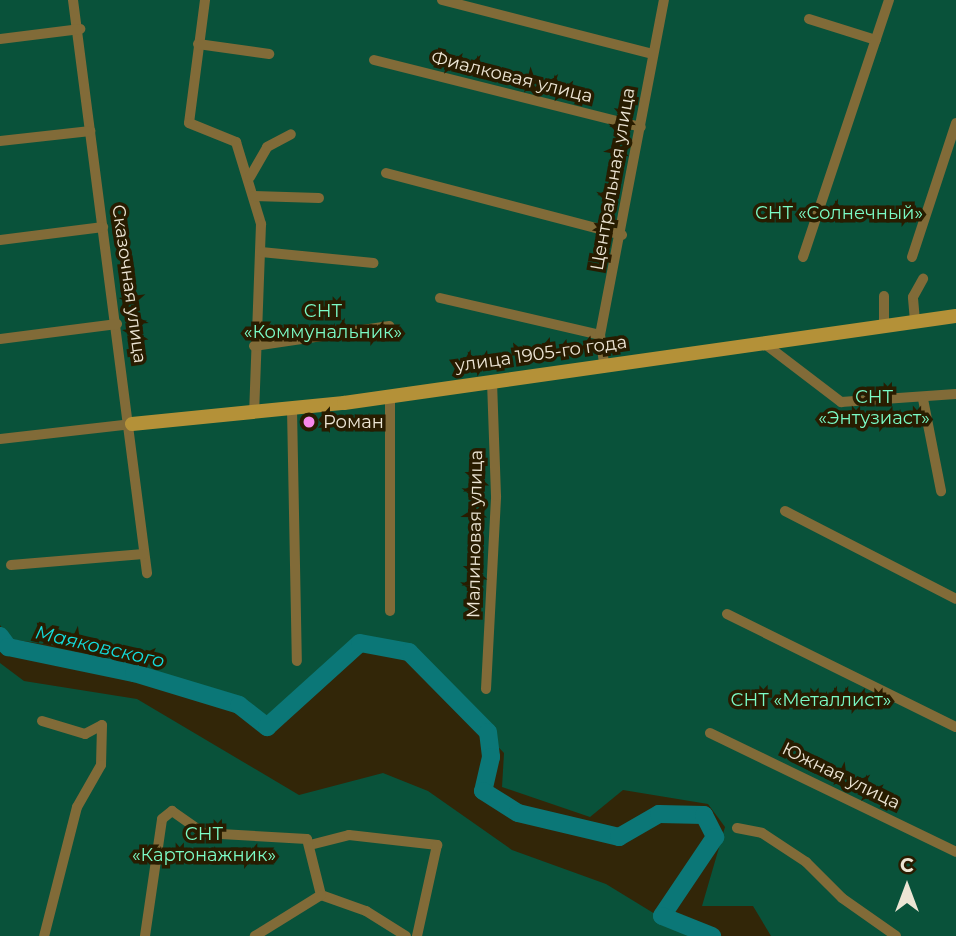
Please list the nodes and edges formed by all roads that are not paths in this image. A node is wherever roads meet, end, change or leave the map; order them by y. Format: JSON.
{"nodes":[{"id":1,"x":74,"y":0,"type":"edge"},
{"id":2,"x":205,"y":0,"type":"edge"},
{"id":3,"x":442,"y":0,"type":"edge"},
{"id":4,"x":664,"y":0,"type":"edge"},
{"id":5,"x":889,"y":0,"type":"edge"},
{"id":6,"x":809,"y":19,"type":"dead end"},
{"id":7,"x":80,"y":29,"type":"junction"},
{"id":8,"x":0,"y":39,"type":"edge"},
{"id":9,"x":876,"y":40,"type":"junction"},
{"id":10,"x":198,"y":44,"type":"junction"},
{"id":11,"x":269,"y":54,"type":"dead end"},
{"id":12,"x":652,"y":54,"type":"junction"},
{"id":13,"x":374,"y":60,"type":"dead end"},
{"id":14,"x":956,"y":123,"type":"edge"},
{"id":15,"x":641,"y":127,"type":"junction"},
{"id":16,"x":90,"y":131,"type":"junction"},
{"id":17,"x":291,"y":134,"type":"dead end"},
{"id":18,"x":0,"y":141,"type":"edge"},
{"id":19,"x":386,"y":173,"type":"dead end"},
{"id":20,"x":250,"y":177,"type":"junction"},
{"id":21,"x":254,"y":196,"type":"junction"},
{"id":22,"x":319,"y":198,"type":"dead end"},
{"id":23,"x":103,"y":227,"type":"junction"},
{"id":24,"x":622,"y":235,"type":"junction"},
{"id":25,"x":0,"y":240,"type":"edge"},
{"id":26,"x":261,"y":252,"type":"junction"},
{"id":27,"x":803,"y":257,"type":"dead end"},
{"id":28,"x":912,"y":257,"type":"dead end"},
{"id":29,"x":373,"y":263,"type":"dead end"},
{"id":30,"x":923,"y":279,"type":"dead end"},
{"id":31,"x":884,"y":296,"type":"dead end"},
{"id":32,"x":440,"y":298,"type":"dead end"},
{"id":33,"x":956,"y":316,"type":"edge"},
{"id":34,"x":915,"y":321,"type":"junction"},
{"id":35,"x":117,"y":324,"type":"junction"},
{"id":36,"x":884,"y":325,"type":"junction"},
{"id":37,"x":390,"y":326,"type":"dead end"},
{"id":38,"x":600,"y":335,"type":"junction"},
{"id":39,"x":0,"y":339,"type":"edge"},
{"id":40,"x":765,"y":344,"type":"junction"},
{"id":41,"x":254,"y":346,"type":"junction"},
{"id":42,"x":604,"y":363,"type":"junction"},
{"id":43,"x":492,"y":380,"type":"junction"},
{"id":44,"x":956,"y":394,"type":"edge"},
{"id":45,"x":390,"y":395,"type":"junction"},
{"id":46,"x":923,"y":399,"type":"junction"},
{"id":47,"x":292,"y":409,"type":"junction"},
{"id":48,"x":254,"y":412,"type":"junction"},
{"id":49,"x":132,"y":424,"type":"junction"},
{"id":50,"x":0,"y":439,"type":"edge"},
{"id":51,"x":940,"y":491,"type":"dead end"},
{"id":52,"x":785,"y":511,"type":"dead end"},
{"id":53,"x":144,"y":554,"type":"junction"},
{"id":54,"x":11,"y":565,"type":"dead end"},
{"id":55,"x":146,"y":573,"type":"dead end"},
{"id":56,"x":956,"y":599,"type":"edge"},
{"id":57,"x":390,"y":611,"type":"dead end"},
{"id":58,"x":727,"y":614,"type":"dead end"},
{"id":59,"x":297,"y":661,"type":"dead end"},
{"id":60,"x":486,"y":689,"type":"dead end"},
{"id":61,"x":42,"y":720,"type":"dead end"},
{"id":62,"x":956,"y":727,"type":"edge"},
{"id":63,"x":710,"y":733,"type":"dead end"},
{"id":64,"x":737,"y":828,"type":"dead end"},
{"id":65,"x":310,"y":845,"type":"junction"},
{"id":66,"x":956,"y":852,"type":"edge"},
{"id":67,"x":321,"y":895,"type":"junction"},
{"id":68,"x":44,"y":936,"type":"edge"},
{"id":69,"x":145,"y":936,"type":"edge"},
{"id":70,"x":255,"y":936,"type":"edge"},
{"id":71,"x":406,"y":936,"type":"edge"},
{"id":72,"x":417,"y":936,"type":"edge"},
{"id":73,"x":896,"y":936,"type":"edge"}],
"edges":[{"from":1,"to":7,"type":"street","name":"Сказочная улица"},
{"from":2,"to":10,"type":"street"},
{"from":3,"to":12,"type":"street"},
{"from":4,"to":12,"type":"street","name":"Центральная улица"},
{"from":5,"to":9,"type":"street"},
{"from":6,"to":9,"type":"street"},
{"from":7,"to":8,"type":"street"},
{"from":7,"to":16,"type":"street","name":"Сказочная улица"},
{"from":9,"to":27,"type":"street"},
{"from":10,"to":11,"type":"street"},
{"from":10,"to":20,"type":"street"},
{"from":12,"to":15,"type":"street","name":"Центральная улица"},
{"from":13,"to":15,"type":"street","name":"Фиалковая улица"},
{"from":14,"to":28,"type":"street"},
{"from":15,"to":24,"type":"street","name":"Центральная улица"},
{"from":16,"to":18,"type":"street"},
{"from":16,"to":23,"type":"street","name":"Сказочная улица"},
{"from":17,"to":20,"type":"street"},
{"from":19,"to":24,"type":"street"},
{"from":20,"to":21,"type":"street"},
{"from":21,"to":22,"type":"street"},
{"from":21,"to":26,"type":"street"},
{"from":23,"to":25,"type":"street"},
{"from":23,"to":35,"type":"street","name":"Сказочная улица"},
{"from":24,"to":38,"type":"street","name":"Центральная улица"},
{"from":26,"to":29,"type":"street"},
{"from":26,"to":41,"type":"street"},
{"from":30,"to":34,"type":"street"},
{"from":31,"to":36,"type":"street"},
{"from":32,"to":38,"type":"street"},
{"from":33,"to":34,"type":"street","name":"улица 1905-го года"},
{"from":34,"to":36,"type":"street","name":"улица 1905-го года"},
{"from":35,"to":39,"type":"street"},
{"from":35,"to":49,"type":"street","name":"Сказочная улица"},
{"from":36,"to":40,"type":"street","name":"улица 1905-го года"},
{"from":37,"to":41,"type":"street"},
{"from":38,"to":42,"type":"street","name":"Центральная улица"},
{"from":40,"to":42,"type":"street","name":"улица 1905-го года"},
{"from":40,"to":46,"type":"street"},
{"from":41,"to":48,"type":"street"},
{"from":42,"to":43,"type":"street","name":"улица 1905-го года"},
{"from":43,"to":45,"type":"street","name":"улица 1905-го года"},
{"from":43,"to":60,"type":"street","name":"Малиновая улица"},
{"from":44,"to":46,"type":"street"},
{"from":45,"to":47,"type":"street","name":"улица 1905-го года"},
{"from":45,"to":57,"type":"street"},
{"from":46,"to":51,"type":"street"},
{"from":47,"to":48,"type":"street","name":"улица 1905-го года"},
{"from":47,"to":59,"type":"street"},
{"from":48,"to":49,"type":"street","name":"улица 1905-го года"},
{"from":49,"to":50,"type":"street"},
{"from":49,"to":53,"type":"street","name":"Сказочная улица"},
{"from":52,"to":56,"type":"street"},
{"from":53,"to":54,"type":"street"},
{"from":53,"to":55,"type":"street","name":"Сказочная улица"},
{"from":58,"to":62,"type":"street"},
{"from":61,"to":68,"type":"street"},
{"from":63,"to":66,"type":"street","name":"Южная улица"},
{"from":64,"to":73,"type":"street"},
{"from":65,"to":67,"type":"street"},
{"from":65,"to":69,"type":"street"},
{"from":65,"to":72,"type":"street"},
{"from":67,"to":70,"type":"street"},
{"from":67,"to":71,"type":"street"}]}
